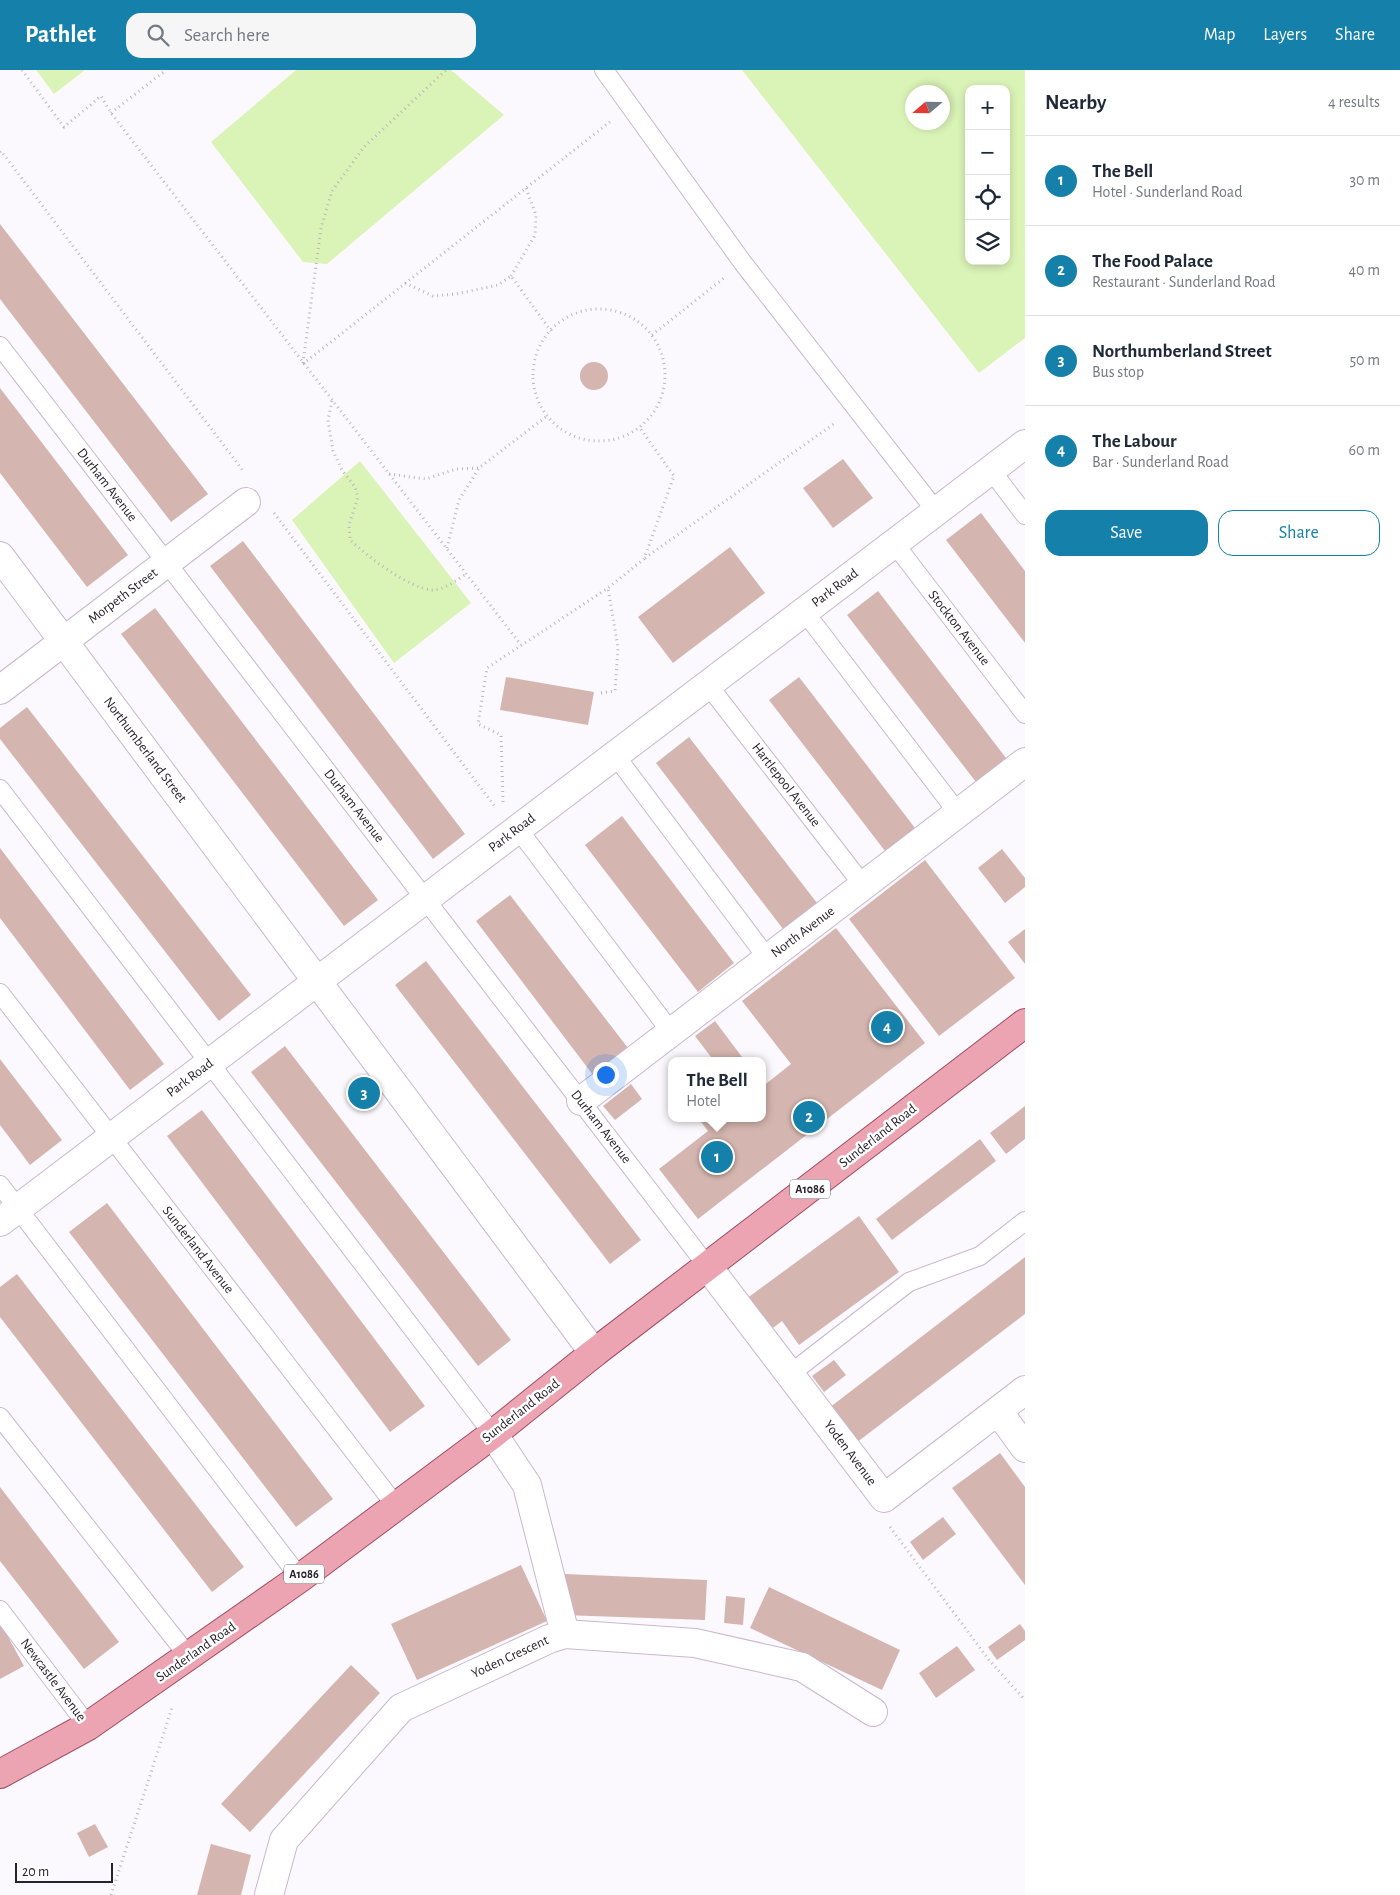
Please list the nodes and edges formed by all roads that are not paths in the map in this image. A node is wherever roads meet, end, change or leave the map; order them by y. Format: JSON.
{"nodes":[{"id":1,"x":604,"y":70,"type":"edge"},
{"id":2,"x":0,"y":346,"type":"edge"},
{"id":3,"x":1025,"y":444,"type":"edge"},
{"id":4,"x":991,"y":470,"type":"junction"},
{"id":5,"x":246,"y":502,"type":"dead end"},
{"id":6,"x":936,"y":511,"type":"junction"},
{"id":7,"x":1025,"y":515,"type":"edge"},
{"id":8,"x":894,"y":543,"type":"junction"},
{"id":9,"x":0,"y":556,"type":"edge"},
{"id":10,"x":167,"y":562,"type":"junction"},
{"id":11,"x":804,"y":611,"type":"junction"},
{"id":12,"x":64,"y":641,"type":"junction"},
{"id":13,"x":708,"y":685,"type":"junction"},
{"id":14,"x":0,"y":690,"type":"edge"},
{"id":15,"x":1025,"y":714,"type":"edge"},
{"id":16,"x":615,"y":755,"type":"junction"},
{"id":17,"x":1025,"y":762,"type":"edge"},
{"id":18,"x":0,"y":789,"type":"edge"},
{"id":19,"x":958,"y":813,"type":"junction"},
{"id":20,"x":511,"y":834,"type":"junction"},
{"id":21,"x":863,"y":886,"type":"junction"},
{"id":22,"x":426,"y":899,"type":"junction"},
{"id":23,"x":768,"y":959,"type":"junction"},
{"id":24,"x":317,"y":981,"type":"junction"},
{"id":25,"x":0,"y":993,"type":"edge"},
{"id":26,"x":1025,"y":1023,"type":"edge"},
{"id":27,"x":671,"y":1032,"type":"junction"},
{"id":28,"x":210,"y":1063,"type":"junction"},
{"id":29,"x":581,"y":1101,"type":"junction"},
{"id":30,"x":112,"y":1138,"type":"junction"},
{"id":31,"x":0,"y":1186,"type":"edge"},
{"id":32,"x":9,"y":1216,"type":"edge"},
{"id":33,"x":1025,"y":1221,"type":"edge"},
{"id":34,"x":708,"y":1267,"type":"junction"},
{"id":35,"x":594,"y":1353,"type":"junction"},
{"id":36,"x":790,"y":1374,"type":"junction"},
{"id":37,"x":1025,"y":1390,"type":"edge"},
{"id":38,"x":998,"y":1411,"type":"junction"},
{"id":39,"x":0,"y":1417,"type":"edge"},
{"id":40,"x":493,"y":1434,"type":"junction"},
{"id":41,"x":1025,"y":1448,"type":"edge"},
{"id":42,"x":396,"y":1506,"type":"junction"},
{"id":43,"x":300,"y":1578,"type":"junction"},
{"id":44,"x":0,"y":1610,"type":"edge"},
{"id":45,"x":566,"y":1634,"type":"junction"},
{"id":46,"x":189,"y":1658,"type":"junction"},
{"id":47,"x":873,"y":1712,"type":"dead end"},
{"id":48,"x":88,"y":1726,"type":"junction"},
{"id":49,"x":0,"y":1774,"type":"edge"},
{"id":50,"x":269,"y":1895,"type":"edge"}],
"edges":[{"from":1,"to":6,"type":"lane"},
{"from":2,"to":10,"type":"lane","name":"Durham Avenue"},
{"from":3,"to":4,"type":"street","name":"Park Road"},
{"from":4,"to":6,"type":"street","name":"Park Road"},
{"from":4,"to":7,"type":"lane"},
{"from":5,"to":10,"type":"street","name":"Morpeth Street"},
{"from":6,"to":8,"type":"street","name":"Park Road"},
{"from":8,"to":11,"type":"street","name":"Park Road"},
{"from":8,"to":15,"type":"lane","name":"Stockton Avenue"},
{"from":9,"to":12,"type":"street","name":"Northumberland Street"},
{"from":10,"to":12,"type":"street","name":"Morpeth Street"},
{"from":10,"to":22,"type":"lane","name":"Durham Avenue"},
{"from":11,"to":13,"type":"street","name":"Park Road"},
{"from":11,"to":19,"type":"lane"},
{"from":12,"to":14,"type":"street","name":"Morpeth Street"},
{"from":12,"to":24,"type":"street","name":"Northumberland Street"},
{"from":13,"to":16,"type":"street","name":"Park Road"},
{"from":13,"to":21,"type":"lane","name":"Hartlepool Avenue"},
{"from":16,"to":20,"type":"street","name":"Park Road"},
{"from":16,"to":23,"type":"lane"},
{"from":17,"to":19,"type":"street","name":"North Avenue"},
{"from":18,"to":28,"type":"lane"},
{"from":19,"to":21,"type":"street","name":"North Avenue"},
{"from":20,"to":22,"type":"street","name":"Park Road"},
{"from":20,"to":27,"type":"lane"},
{"from":21,"to":23,"type":"street","name":"North Avenue"},
{"from":22,"to":24,"type":"street","name":"Park Road"},
{"from":22,"to":29,"type":"lane","name":"Durham Avenue"},
{"from":23,"to":27,"type":"street","name":"North Avenue"},
{"from":24,"to":28,"type":"street","name":"Park Road"},
{"from":24,"to":35,"type":"street","name":"Northumberland Street"},
{"from":25,"to":30,"type":"lane","name":"Sunderland Avenue"},
{"from":26,"to":34,"type":"main road","name":"Sunderland Road","number":"A1086"},
{"from":27,"to":29,"type":"street","name":"North Avenue"},
{"from":28,"to":30,"type":"street","name":"Park Road"},
{"from":28,"to":40,"type":"lane"},
{"from":29,"to":34,"type":"lane","name":"Durham Avenue"},
{"from":30,"to":32,"type":"street","name":"Park Road"},
{"from":30,"to":42,"type":"lane","name":"Sunderland Avenue"},
{"from":31,"to":32,"type":"lane"},
{"from":32,"to":43,"type":"lane"},
{"from":33,"to":36,"type":"lane"},
{"from":34,"to":35,"type":"main road","name":"Sunderland Road","number":"A1086"},
{"from":34,"to":36,"type":"street","name":"Yoden Avenue"},
{"from":35,"to":40,"type":"main road","name":"Sunderland Road","number":"A1086"},
{"from":36,"to":38,"type":"street","name":"Yoden Avenue"},
{"from":37,"to":38,"type":"street","name":"Yoden Avenue"},
{"from":38,"to":41,"type":"street"},
{"from":39,"to":46,"type":"lane"},
{"from":40,"to":42,"type":"main road","name":"Sunderland Road","number":"A1086"},
{"from":40,"to":45,"type":"street"},
{"from":42,"to":43,"type":"main road","name":"Sunderland Road","number":"A1086"},
{"from":43,"to":46,"type":"main road","name":"Sunderland Road","number":"A1086"},
{"from":44,"to":48,"type":"lane","name":"Newcastle Avenue"},
{"from":45,"to":47,"type":"street","name":"Yoden Crescent"},
{"from":45,"to":50,"type":"street","name":"Yoden Crescent"},
{"from":46,"to":48,"type":"main road","name":"Sunderland Road","number":"A1086"},
{"from":48,"to":49,"type":"main road","name":"Sunderland Road","number":"A1086"}]}
